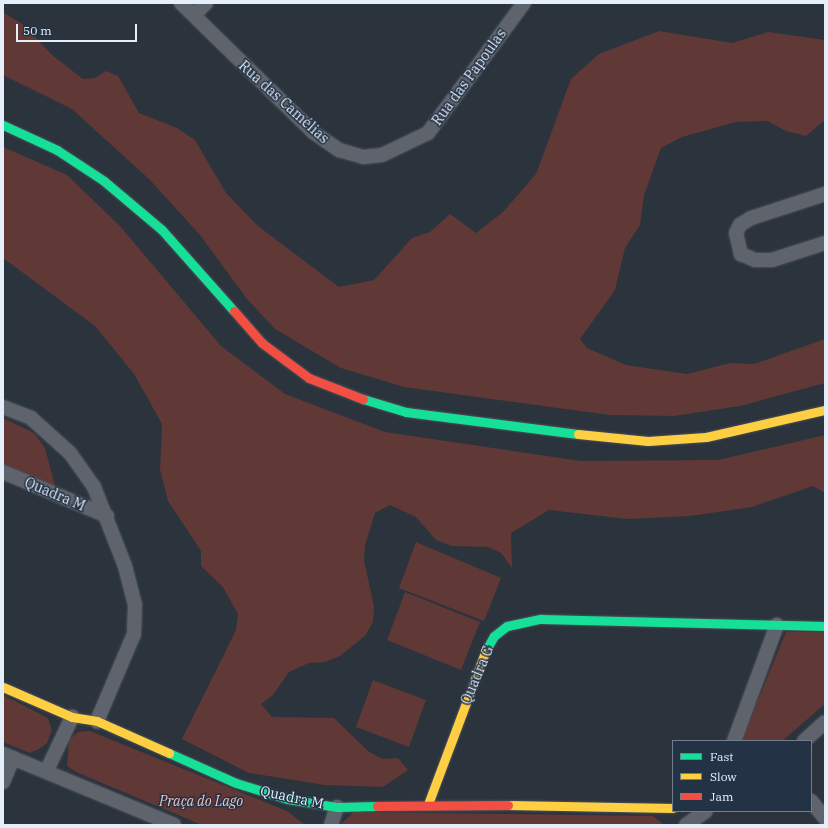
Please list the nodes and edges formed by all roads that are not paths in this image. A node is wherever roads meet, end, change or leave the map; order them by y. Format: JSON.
{"nodes":[{"id":1,"x":181,"y":3,"type":"edge"},
{"id":2,"x":206,"y":3,"type":"edge"},
{"id":3,"x":520,"y":4,"type":"edge"},
{"id":4,"x":194,"y":15,"type":"junction"},
{"id":5,"x":3,"y":125,"type":"edge"},
{"id":6,"x":407,"y":145,"type":"joint"},
{"id":7,"x":825,"y":194,"type":"edge"},
{"id":8,"x":825,"y":243,"type":"edge"},
{"id":9,"x":3,"y":407,"type":"edge"},
{"id":10,"x":825,"y":410,"type":"edge"},
{"id":11,"x":3,"y":472,"type":"edge"},
{"id":12,"x":107,"y":516,"type":"junction"},
{"id":13,"x":777,"y":625,"type":"junction"},
{"id":14,"x":825,"y":626,"type":"edge"},
{"id":15,"x":3,"y":687,"type":"edge"},
{"id":16,"x":72,"y":717,"type":"junction"},
{"id":17,"x":97,"y":721,"type":"junction"},
{"id":18,"x":825,"y":722,"type":"edge"},
{"id":19,"x":734,"y":740,"type":"edge"},
{"id":20,"x":805,"y":740,"type":"edge"},
{"id":21,"x":8,"y":756,"type":"edge"},
{"id":22,"x":47,"y":770,"type":"junction"},
{"id":23,"x":3,"y":782,"type":"edge"},
{"id":24,"x":812,"y":802,"type":"edge"},
{"id":25,"x":428,"y":804,"type":"junction"},
{"id":26,"x":337,"y":806,"type":"junction"},
{"id":27,"x":672,"y":808,"type":"edge"},
{"id":28,"x":705,"y":812,"type":"edge"},
{"id":29,"x":825,"y":818,"type":"edge"},
{"id":30,"x":174,"y":825,"type":"edge"},
{"id":31,"x":331,"y":825,"type":"edge"},
{"id":32,"x":686,"y":825,"type":"edge"}],
"edges":[{"from":1,"to":4,"type":"street","name":"Rua das Camélias"},
{"from":2,"to":4,"type":"street"},
{"from":3,"to":6,"type":"street","name":"Rua das Papoulas"},
{"from":4,"to":6,"type":"street","name":"Rua das Camélias"},
{"from":5,"to":10,"type":"street"},
{"from":7,"to":8,"type":"street"},
{"from":9,"to":12,"type":"street","name":"Quadra M"},
{"from":11,"to":12,"type":"street","name":"Quadra M"},
{"from":12,"to":17,"type":"street","name":"Quadra M"},
{"from":13,"to":14,"type":"street","name":"Quadra G"},
{"from":13,"to":19,"type":"street"},
{"from":13,"to":25,"type":"street","name":"Quadra G"},
{"from":15,"to":16,"type":"street","name":"Quadra M"},
{"from":16,"to":17,"type":"street","name":"Quadra M"},
{"from":16,"to":22,"type":"street"},
{"from":17,"to":26,"type":"street","name":"Quadra M"},
{"from":18,"to":20,"type":"street"},
{"from":21,"to":22,"type":"street"},
{"from":21,"to":23,"type":"street"},
{"from":22,"to":30,"type":"street"},
{"from":24,"to":29,"type":"street"},
{"from":25,"to":26,"type":"street","name":"Quadra M"},
{"from":25,"to":27,"type":"street"},
{"from":26,"to":31,"type":"street"},
{"from":28,"to":32,"type":"street"}]}
